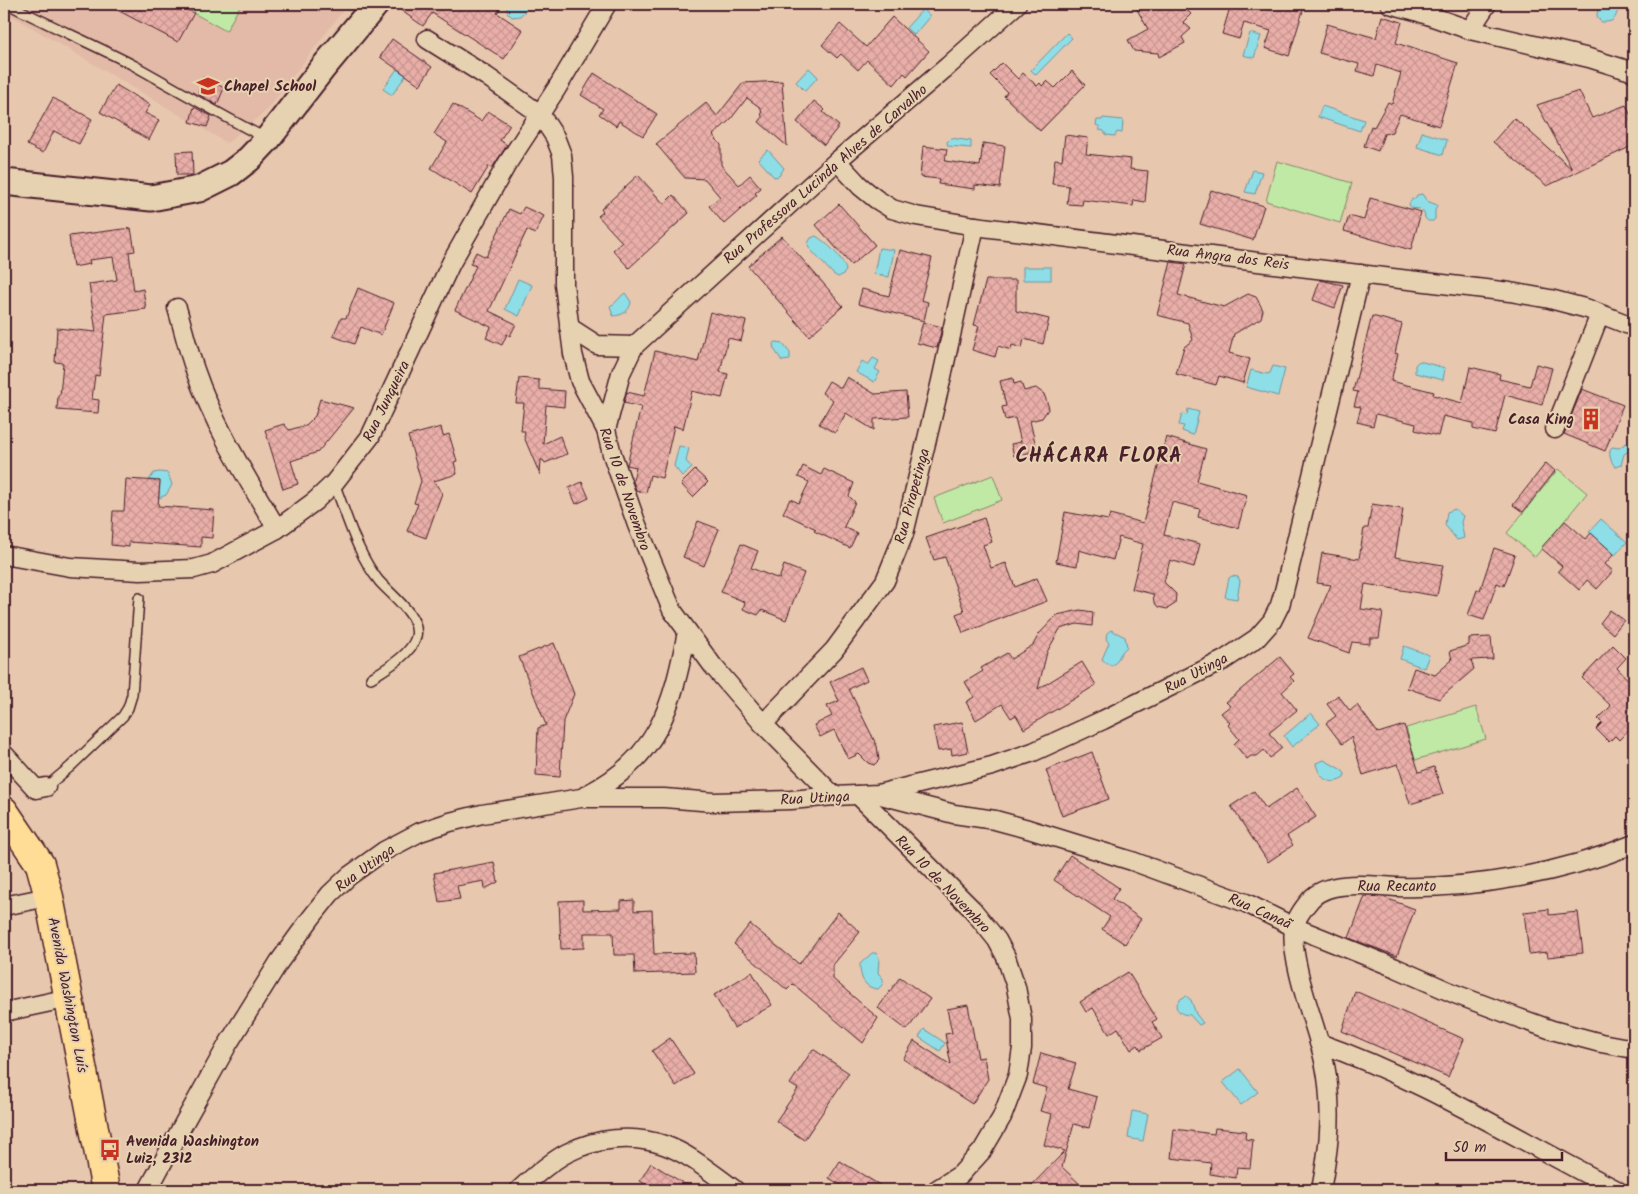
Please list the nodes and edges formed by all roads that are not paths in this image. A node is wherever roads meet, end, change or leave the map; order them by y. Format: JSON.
{"nodes":[{"id":1,"x":8,"y":4,"type":"edge"},
{"id":2,"x":376,"y":4,"type":"edge"},
{"id":3,"x":607,"y":4,"type":"edge"},
{"id":4,"x":1017,"y":4,"type":"edge"},
{"id":5,"x":1390,"y":4,"type":"edge"},
{"id":6,"x":1487,"y":4,"type":"edge"},
{"id":7,"x":1418,"y":7,"type":"edge"},
{"id":8,"x":1470,"y":30,"type":"junction"},
{"id":9,"x":427,"y":39,"type":"dead end"},
{"id":10,"x":1634,"y":72,"type":"edge"},
{"id":11,"x":540,"y":114,"type":"junction"},
{"id":12,"x":267,"y":140,"type":"junction"},
{"id":13,"x":836,"y":160,"type":"junction"},
{"id":14,"x":4,"y":182,"type":"edge"},
{"id":15,"x":975,"y":226,"type":"junction"},
{"id":16,"x":1361,"y":274,"type":"junction"},
{"id":17,"x":177,"y":308,"type":"dead end"},
{"id":18,"x":1600,"y":314,"type":"junction"},
{"id":19,"x":569,"y":327,"type":"junction"},
{"id":20,"x":1634,"y":327,"type":"edge"},
{"id":21,"x":634,"y":346,"type":"junction"},
{"id":22,"x":1555,"y":429,"type":"dead end"},
{"id":23,"x":606,"y":430,"type":"junction"},
{"id":24,"x":334,"y":483,"type":"junction"},
{"id":25,"x":278,"y":529,"type":"junction"},
{"id":26,"x":4,"y":556,"type":"edge"},
{"id":27,"x":138,"y":598,"type":"dead end"},
{"id":28,"x":687,"y":632,"type":"junction"},
{"id":29,"x":371,"y":678,"type":"dead end"},
{"id":30,"x":763,"y":724,"type":"junction"},
{"id":31,"x":4,"y":754,"type":"edge"},
{"id":32,"x":46,"y":787,"type":"joint"},
{"id":33,"x":878,"y":794,"type":"junction"},
{"id":34,"x":858,"y":795,"type":"junction"},
{"id":35,"x":834,"y":796,"type":"junction"},
{"id":36,"x":582,"y":798,"type":"junction"},
{"id":37,"x":4,"y":811,"type":"edge"},
{"id":38,"x":1634,"y":844,"type":"edge"},
{"id":39,"x":34,"y":900,"type":"dead end"},
{"id":40,"x":4,"y":906,"type":"edge"},
{"id":41,"x":1294,"y":926,"type":"junction"},
{"id":42,"x":60,"y":1000,"type":"dead end"},
{"id":43,"x":4,"y":1012,"type":"edge"},
{"id":44,"x":1319,"y":1043,"type":"junction"},
{"id":45,"x":1634,"y":1049,"type":"edge"},
{"id":46,"x":106,"y":1190,"type":"edge"},
{"id":47,"x":148,"y":1190,"type":"edge"},
{"id":48,"x":519,"y":1190,"type":"edge"},
{"id":49,"x":735,"y":1190,"type":"edge"},
{"id":50,"x":936,"y":1190,"type":"edge"},
{"id":51,"x":1321,"y":1190,"type":"edge"},
{"id":52,"x":1617,"y":1190,"type":"edge"}],
"edges":[{"from":1,"to":12,"type":"lane"},
{"from":2,"to":12,"type":"street"},
{"from":3,"to":11,"type":"street","name":"Rua Junqueira"},
{"from":4,"to":13,"type":"street","name":"Rua Professora Lucinda Alves de Carvalho"},
{"from":5,"to":7,"type":"street"},
{"from":6,"to":8,"type":"street"},
{"from":7,"to":8,"type":"street"},
{"from":8,"to":10,"type":"street"},
{"from":9,"to":11,"type":"street","name":"Rua 10 de Novembro"},
{"from":11,"to":19,"type":"street","name":"Rua 10 de Novembro"},
{"from":11,"to":24,"type":"street","name":"Rua Junqueira"},
{"from":12,"to":14,"type":"street"},
{"from":13,"to":15,"type":"street","name":"Rua Angra dos Reis"},
{"from":13,"to":21,"type":"street","name":"Rua Professora Lucinda Alves de Carvalho"},
{"from":15,"to":16,"type":"street","name":"Rua Angra dos Reis"},
{"from":15,"to":30,"type":"street","name":"Rua Pirapetinga"},
{"from":16,"to":18,"type":"street","name":"Rua Angra dos Reis"},
{"from":16,"to":33,"type":"street","name":"Rua Utinga"},
{"from":17,"to":25,"type":"street"},
{"from":18,"to":20,"type":"street","name":"Rua Angra dos Reis"},
{"from":18,"to":22,"type":"street"},
{"from":19,"to":21,"type":"street"},
{"from":19,"to":23,"type":"street","name":"Rua 10 de Novembro"},
{"from":21,"to":23,"type":"street","name":"Rua Professora Lucinda Alves de Carvalho"},
{"from":23,"to":28,"type":"street","name":"Rua 10 de Novembro"},
{"from":24,"to":25,"type":"street","name":"Rua Junqueira"},
{"from":24,"to":29,"type":"lane"},
{"from":25,"to":26,"type":"street","name":"Rua Junqueira"},
{"from":27,"to":32,"type":"lane"},
{"from":28,"to":30,"type":"street","name":"Rua 10 de Novembro"},
{"from":28,"to":36,"type":"street"},
{"from":30,"to":35,"type":"street","name":"Rua 10 de Novembro"},
{"from":31,"to":32,"type":"street"},
{"from":33,"to":34,"type":"street","name":"Rua Utinga"},
{"from":33,"to":41,"type":"street","name":"Rua Canaã"},
{"from":34,"to":35,"type":"street","name":"Rua Utinga"},
{"from":34,"to":50,"type":"street","name":"Rua 10 de Novembro"},
{"from":35,"to":36,"type":"street","name":"Rua Utinga"},
{"from":36,"to":47,"type":"street","name":"Rua Utinga"},
{"from":37,"to":46,"type":"main road","name":"Avenida Washington Luís"},
{"from":38,"to":41,"type":"street","name":"Rua Recanto"},
{"from":39,"to":40,"type":"street"},
{"from":41,"to":44,"type":"street","name":"Rua Recanto"},
{"from":41,"to":45,"type":"street","name":"Rua Canaã"},
{"from":42,"to":43,"type":"street"},
{"from":44,"to":51,"type":"street","name":"Rua Recanto"},
{"from":44,"to":52,"type":"street"},
{"from":48,"to":49,"type":"street"}]}
